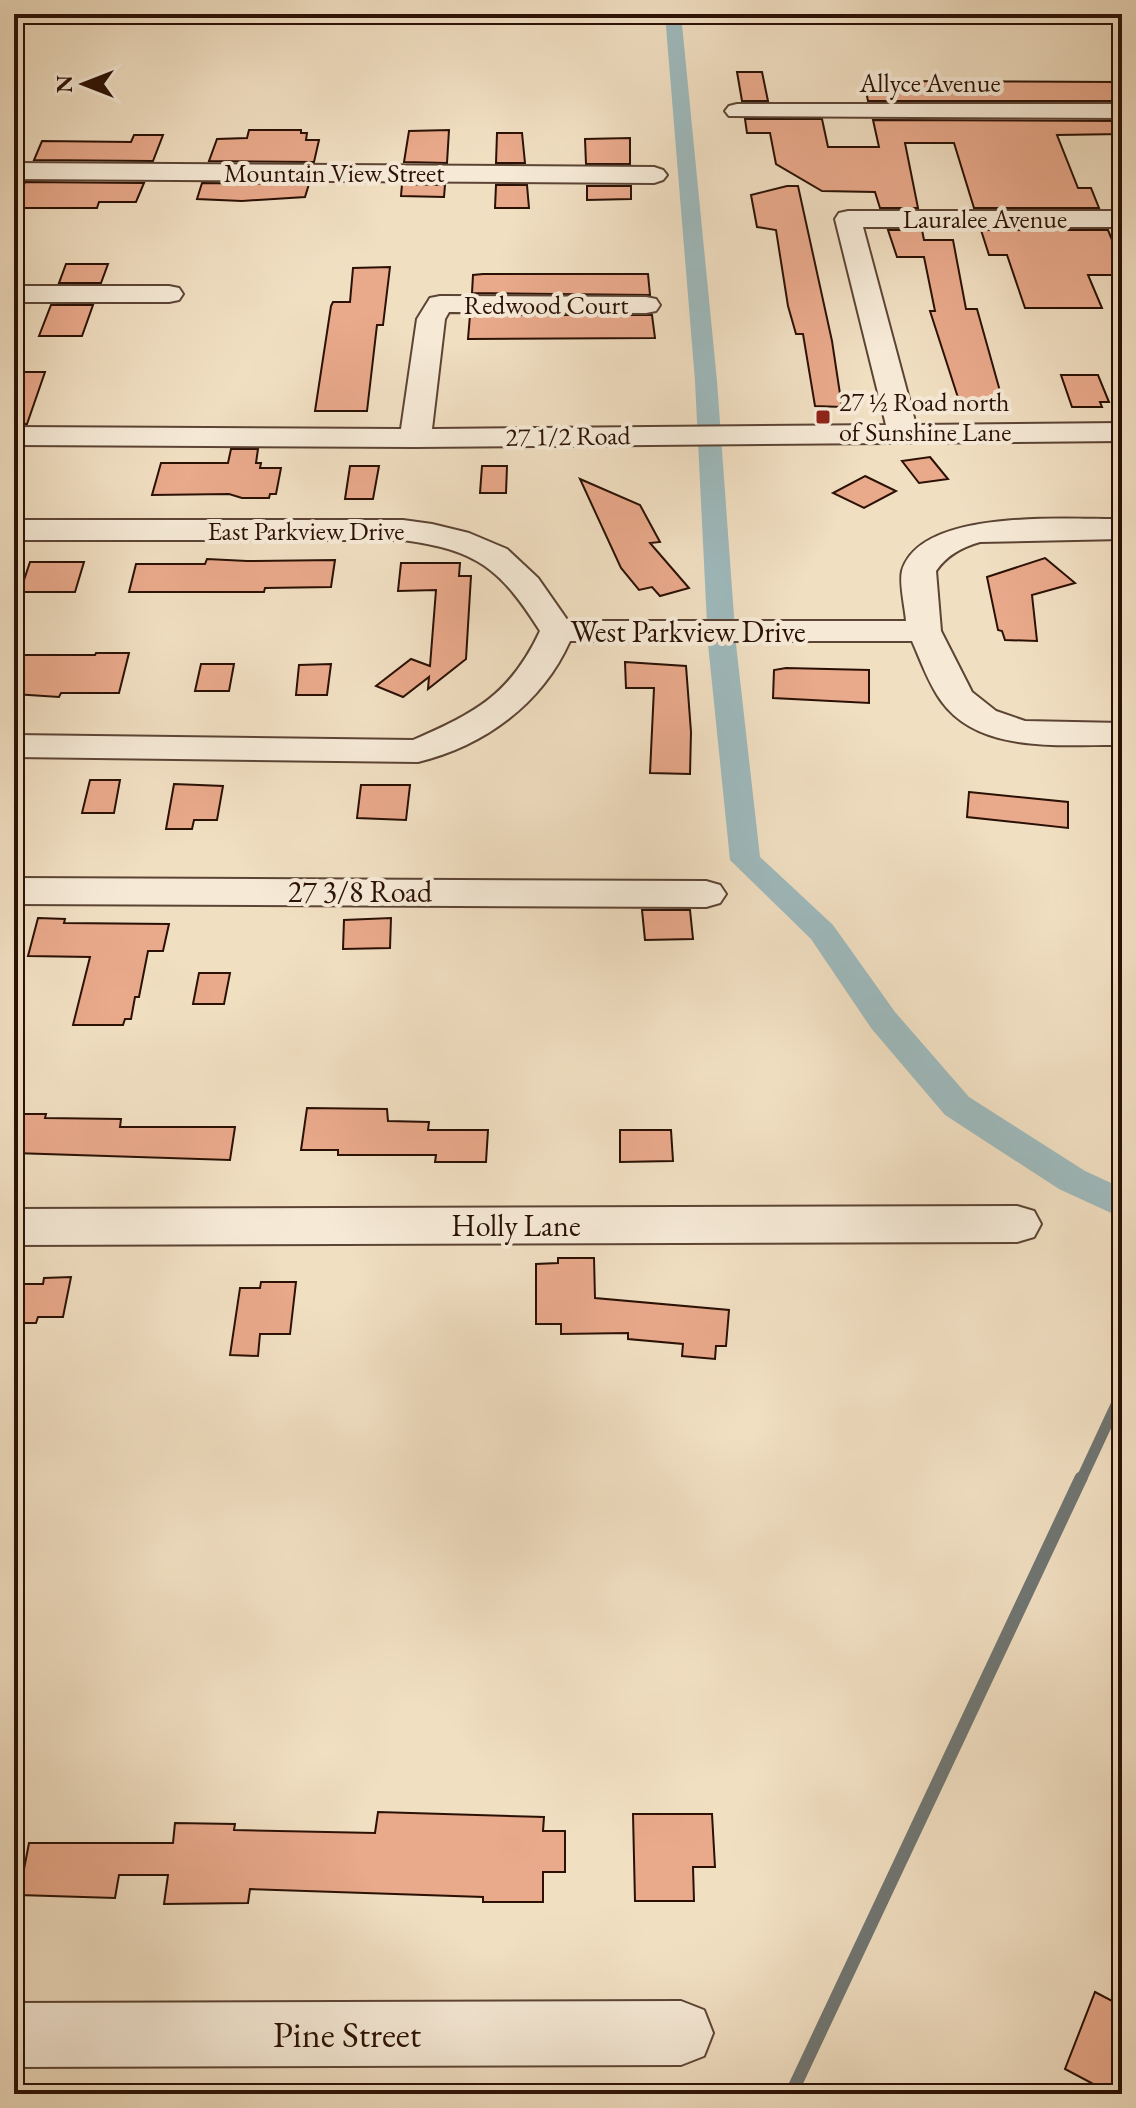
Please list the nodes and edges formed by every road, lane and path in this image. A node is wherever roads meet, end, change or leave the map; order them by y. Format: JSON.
{"nodes":[{"id":1,"x":737,"y":111,"type":"dead end"},
{"id":2,"x":1122,"y":111,"type":"edge"},
{"id":3,"x":14,"y":171,"type":"edge"},
{"id":4,"x":654,"y":175,"type":"dead end"},
{"id":5,"x":1122,"y":219,"type":"edge"},
{"id":6,"x":14,"y":294,"type":"edge"},
{"id":7,"x":169,"y":294,"type":"dead end"},
{"id":8,"x":646,"y":305,"type":"dead end"},
{"id":9,"x":903,"y":432,"type":"junction"},
{"id":10,"x":1122,"y":432,"type":"edge"},
{"id":11,"x":14,"y":436,"type":"edge"},
{"id":12,"x":415,"y":438,"type":"junction"},
{"id":13,"x":1122,"y":529,"type":"edge"},
{"id":14,"x":14,"y":530,"type":"edge"},
{"id":15,"x":557,"y":631,"type":"junction"},
{"id":16,"x":924,"y":631,"type":"junction"},
{"id":17,"x":1122,"y":734,"type":"edge"},
{"id":18,"x":14,"y":746,"type":"edge"},
{"id":19,"x":14,"y":891,"type":"edge"},
{"id":20,"x":706,"y":894,"type":"dead end"},
{"id":21,"x":1017,"y":1224,"type":"dead end"},
{"id":22,"x":14,"y":1227,"type":"edge"},
{"id":23,"x":681,"y":2033,"type":"dead end"},
{"id":24,"x":14,"y":2035,"type":"edge"}],
"edges":[{"from":1,"to":2,"type":"street","name":"Allyce Avenue"},
{"from":3,"to":4,"type":"street","name":"Mountain View Street"},
{"from":5,"to":9,"type":"street","name":"Lauralee Avenue"},
{"from":6,"to":7,"type":"street"},
{"from":8,"to":12,"type":"street","name":"Redwood Court"},
{"from":9,"to":10,"type":"street","name":"27 1/2 Road"},
{"from":9,"to":12,"type":"street","name":"27 1/2 Road"},
{"from":11,"to":12,"type":"street","name":"27 1/2 Road"},
{"from":13,"to":16,"type":"street"},
{"from":14,"to":15,"type":"street","name":"East Parkview Drive"},
{"from":15,"to":16,"type":"street","name":"West Parkview Drive"},
{"from":15,"to":18,"type":"street","name":"West Parkview Drive"},
{"from":16,"to":17,"type":"street"},
{"from":19,"to":20,"type":"street","name":"27 3/8 Road"},
{"from":21,"to":22,"type":"street","name":"Holly Lane"},
{"from":23,"to":24,"type":"street","name":"Pine Street"}]}
